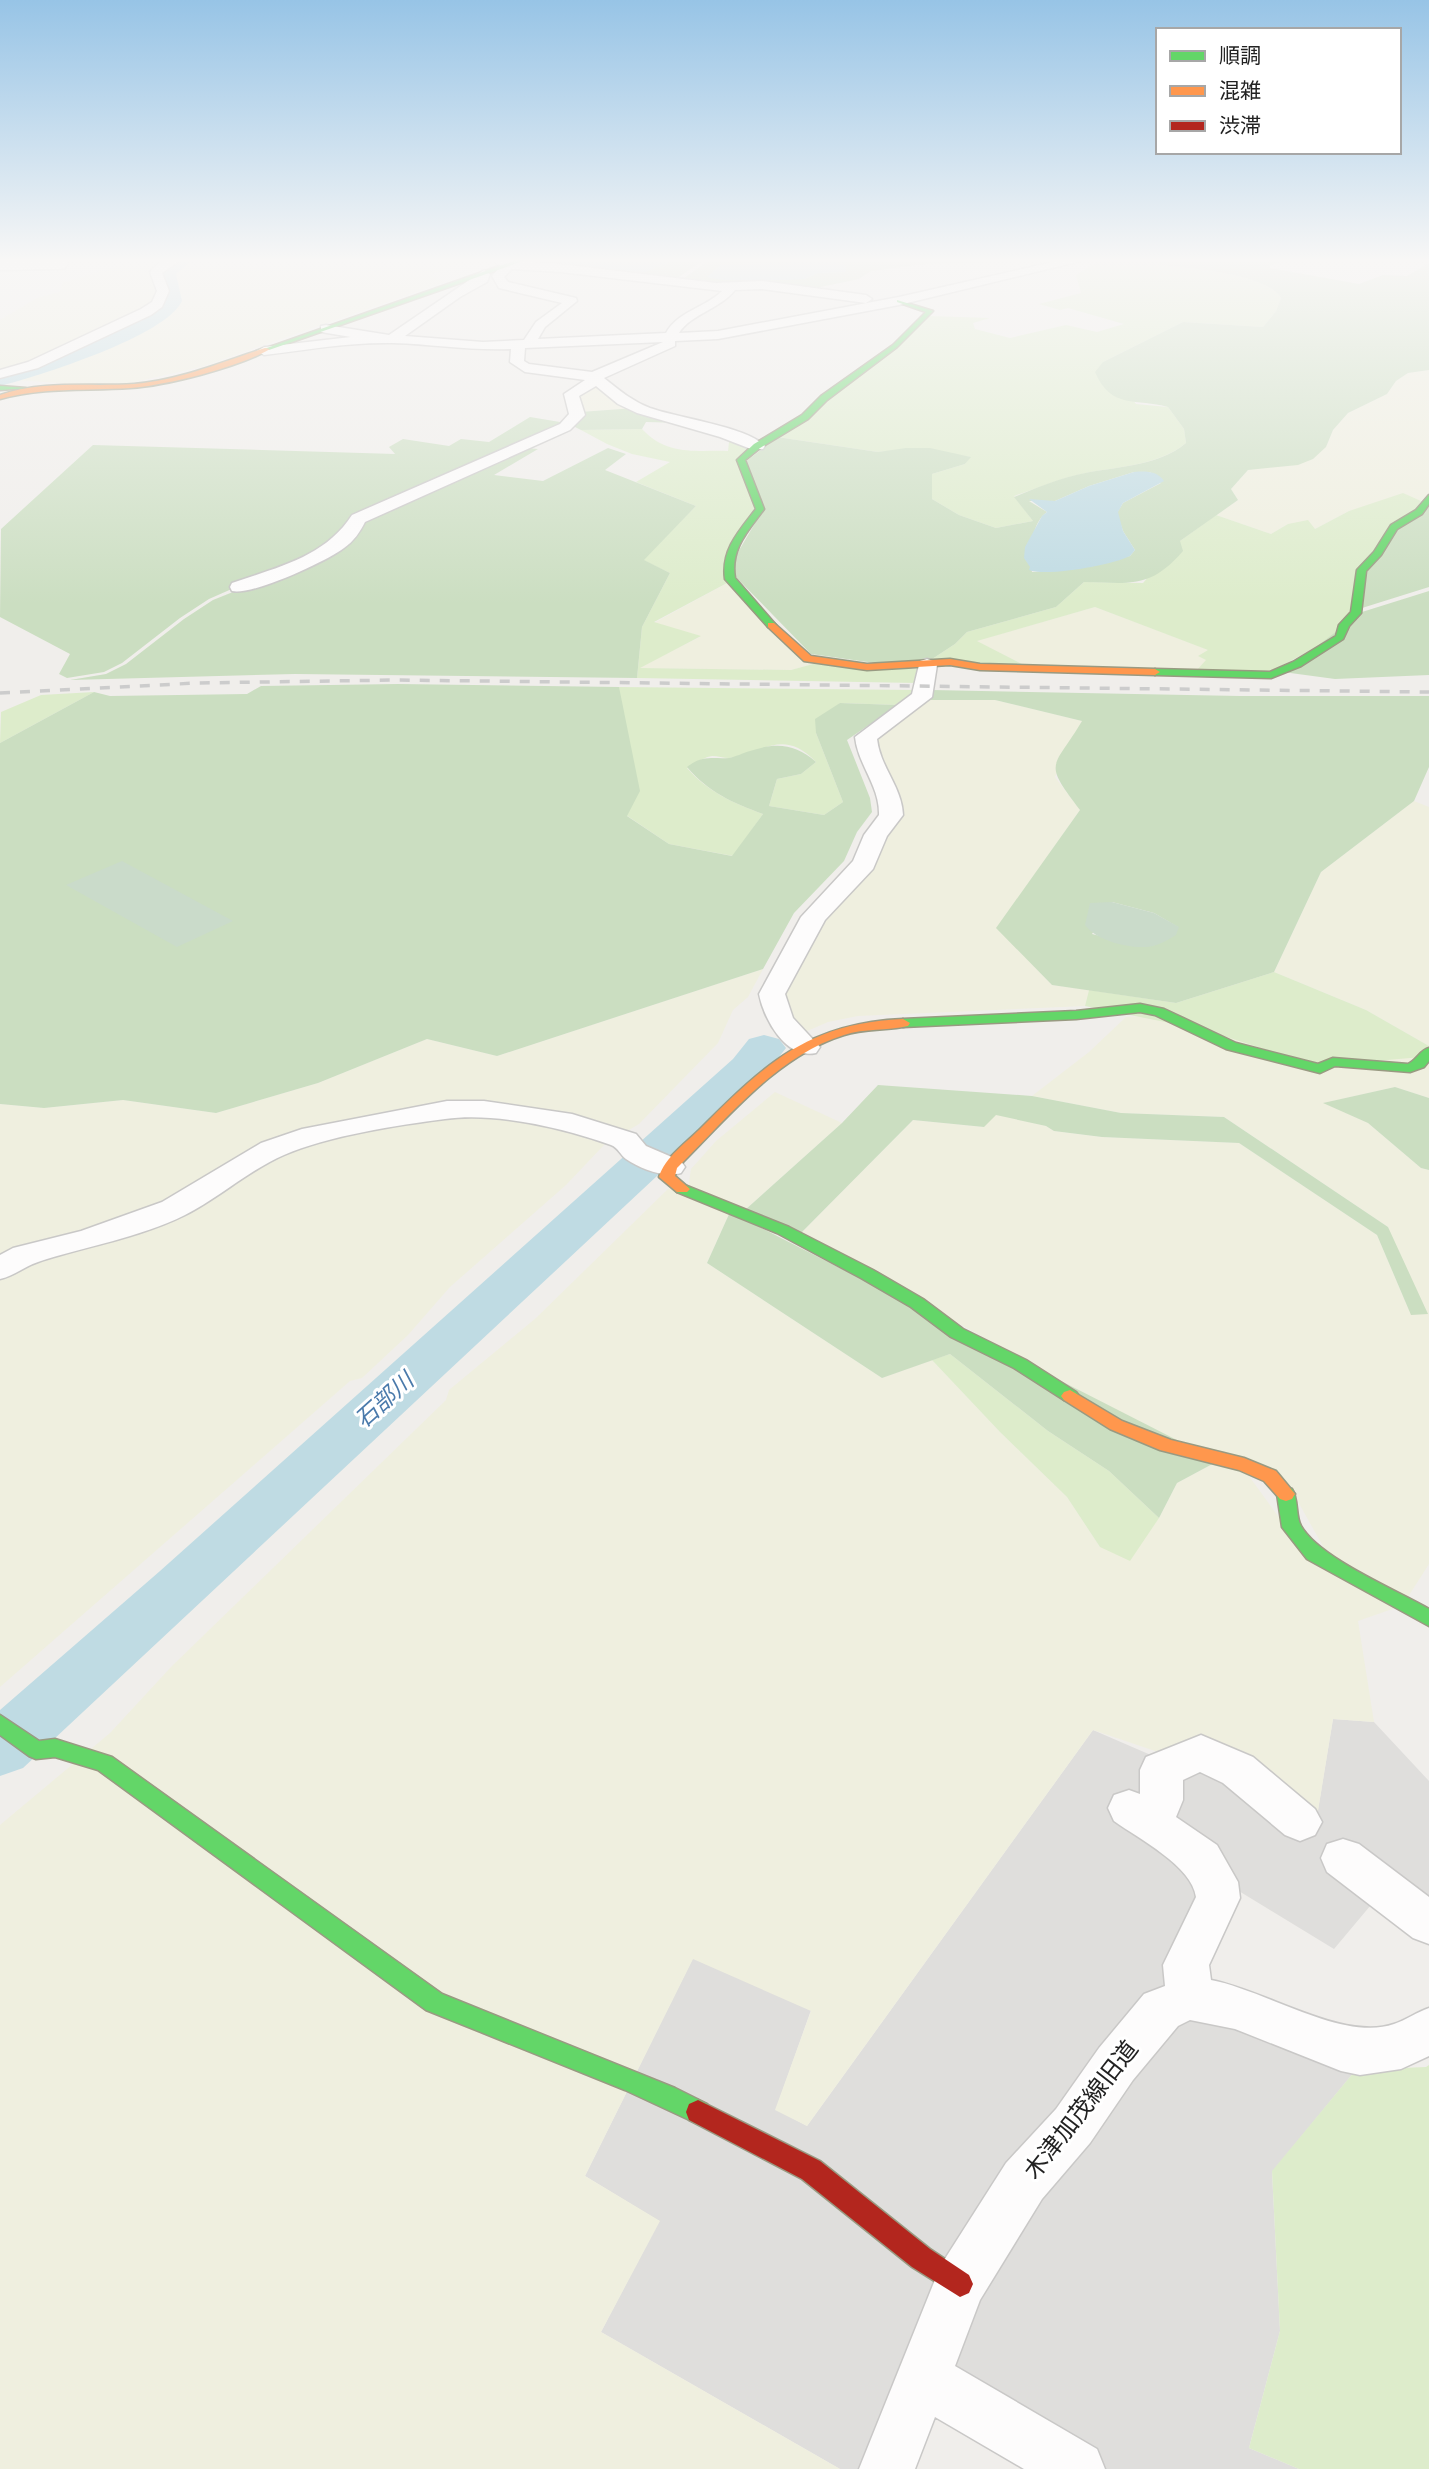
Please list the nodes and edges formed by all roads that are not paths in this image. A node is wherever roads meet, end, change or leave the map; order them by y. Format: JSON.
{"nodes":[{"id":1,"x":21,"y":374,"type":"edge"},
{"id":2,"x":194,"y":374,"type":"edge"},
{"id":3,"x":569,"y":374,"type":"edge"},
{"id":4,"x":605,"y":374,"type":"edge"},
{"id":5,"x":856,"y":374,"type":"edge"},
{"id":6,"x":596,"y":378,"type":"junction"},
{"id":7,"x":5,"y":387,"type":"edge"},
{"id":8,"x":757,"y":446,"type":"junction"},
{"id":9,"x":1429,"y":498,"type":"edge"},
{"id":10,"x":239,"y":587,"type":"dead end"},
{"id":11,"x":927,"y":665,"type":"junction"},
{"id":12,"x":806,"y":1047,"type":"junction"},
{"id":13,"x":1429,"y":1052,"type":"edge"},
{"id":14,"x":656,"y":1161,"type":"junction"},
{"id":15,"x":0,"y":1269,"type":"edge"},
{"id":16,"x":1429,"y":1618,"type":"edge"},
{"id":17,"x":0,"y":1724,"type":"edge"},
{"id":18,"x":1300,"y":1822,"type":"dead end"},
{"id":19,"x":1343,"y":1858,"type":"dead end"},
{"id":20,"x":1429,"y":1924,"type":"edge"},
{"id":21,"x":1189,"y":1998,"type":"junction"},
{"id":22,"x":1429,"y":2030,"type":"edge"},
{"id":23,"x":960,"y":2284,"type":"junction"},
{"id":24,"x":922,"y":2378,"type":"junction"},
{"id":25,"x":887,"y":2469,"type":"edge"},
{"id":26,"x":1077,"y":2469,"type":"edge"}],
"edges":[{"from":1,"to":7,"type":"street"},
{"from":2,"to":7,"type":"street"},
{"from":3,"to":6,"type":"street"},
{"from":4,"to":6,"type":"street"},
{"from":5,"to":8,"type":"street"},
{"from":6,"to":8,"type":"street"},
{"from":6,"to":10,"type":"street"},
{"from":8,"to":11,"type":"street"},
{"from":9,"to":11,"type":"street"},
{"from":11,"to":12,"type":"street"},
{"from":12,"to":13,"type":"street"},
{"from":12,"to":14,"type":"street"},
{"from":14,"to":15,"type":"street"},
{"from":14,"to":16,"type":"street"},
{"from":17,"to":23,"type":"street"},
{"from":18,"to":21,"type":"street"},
{"from":19,"to":20,"type":"street"},
{"from":21,"to":22,"type":"street"},
{"from":21,"to":23,"type":"street","name":"木津加茂線旧道"},
{"from":23,"to":24,"type":"street","name":"木津加茂線旧道"},
{"from":24,"to":25,"type":"street","name":"木津加茂線旧道"},
{"from":24,"to":26,"type":"street"}]}
